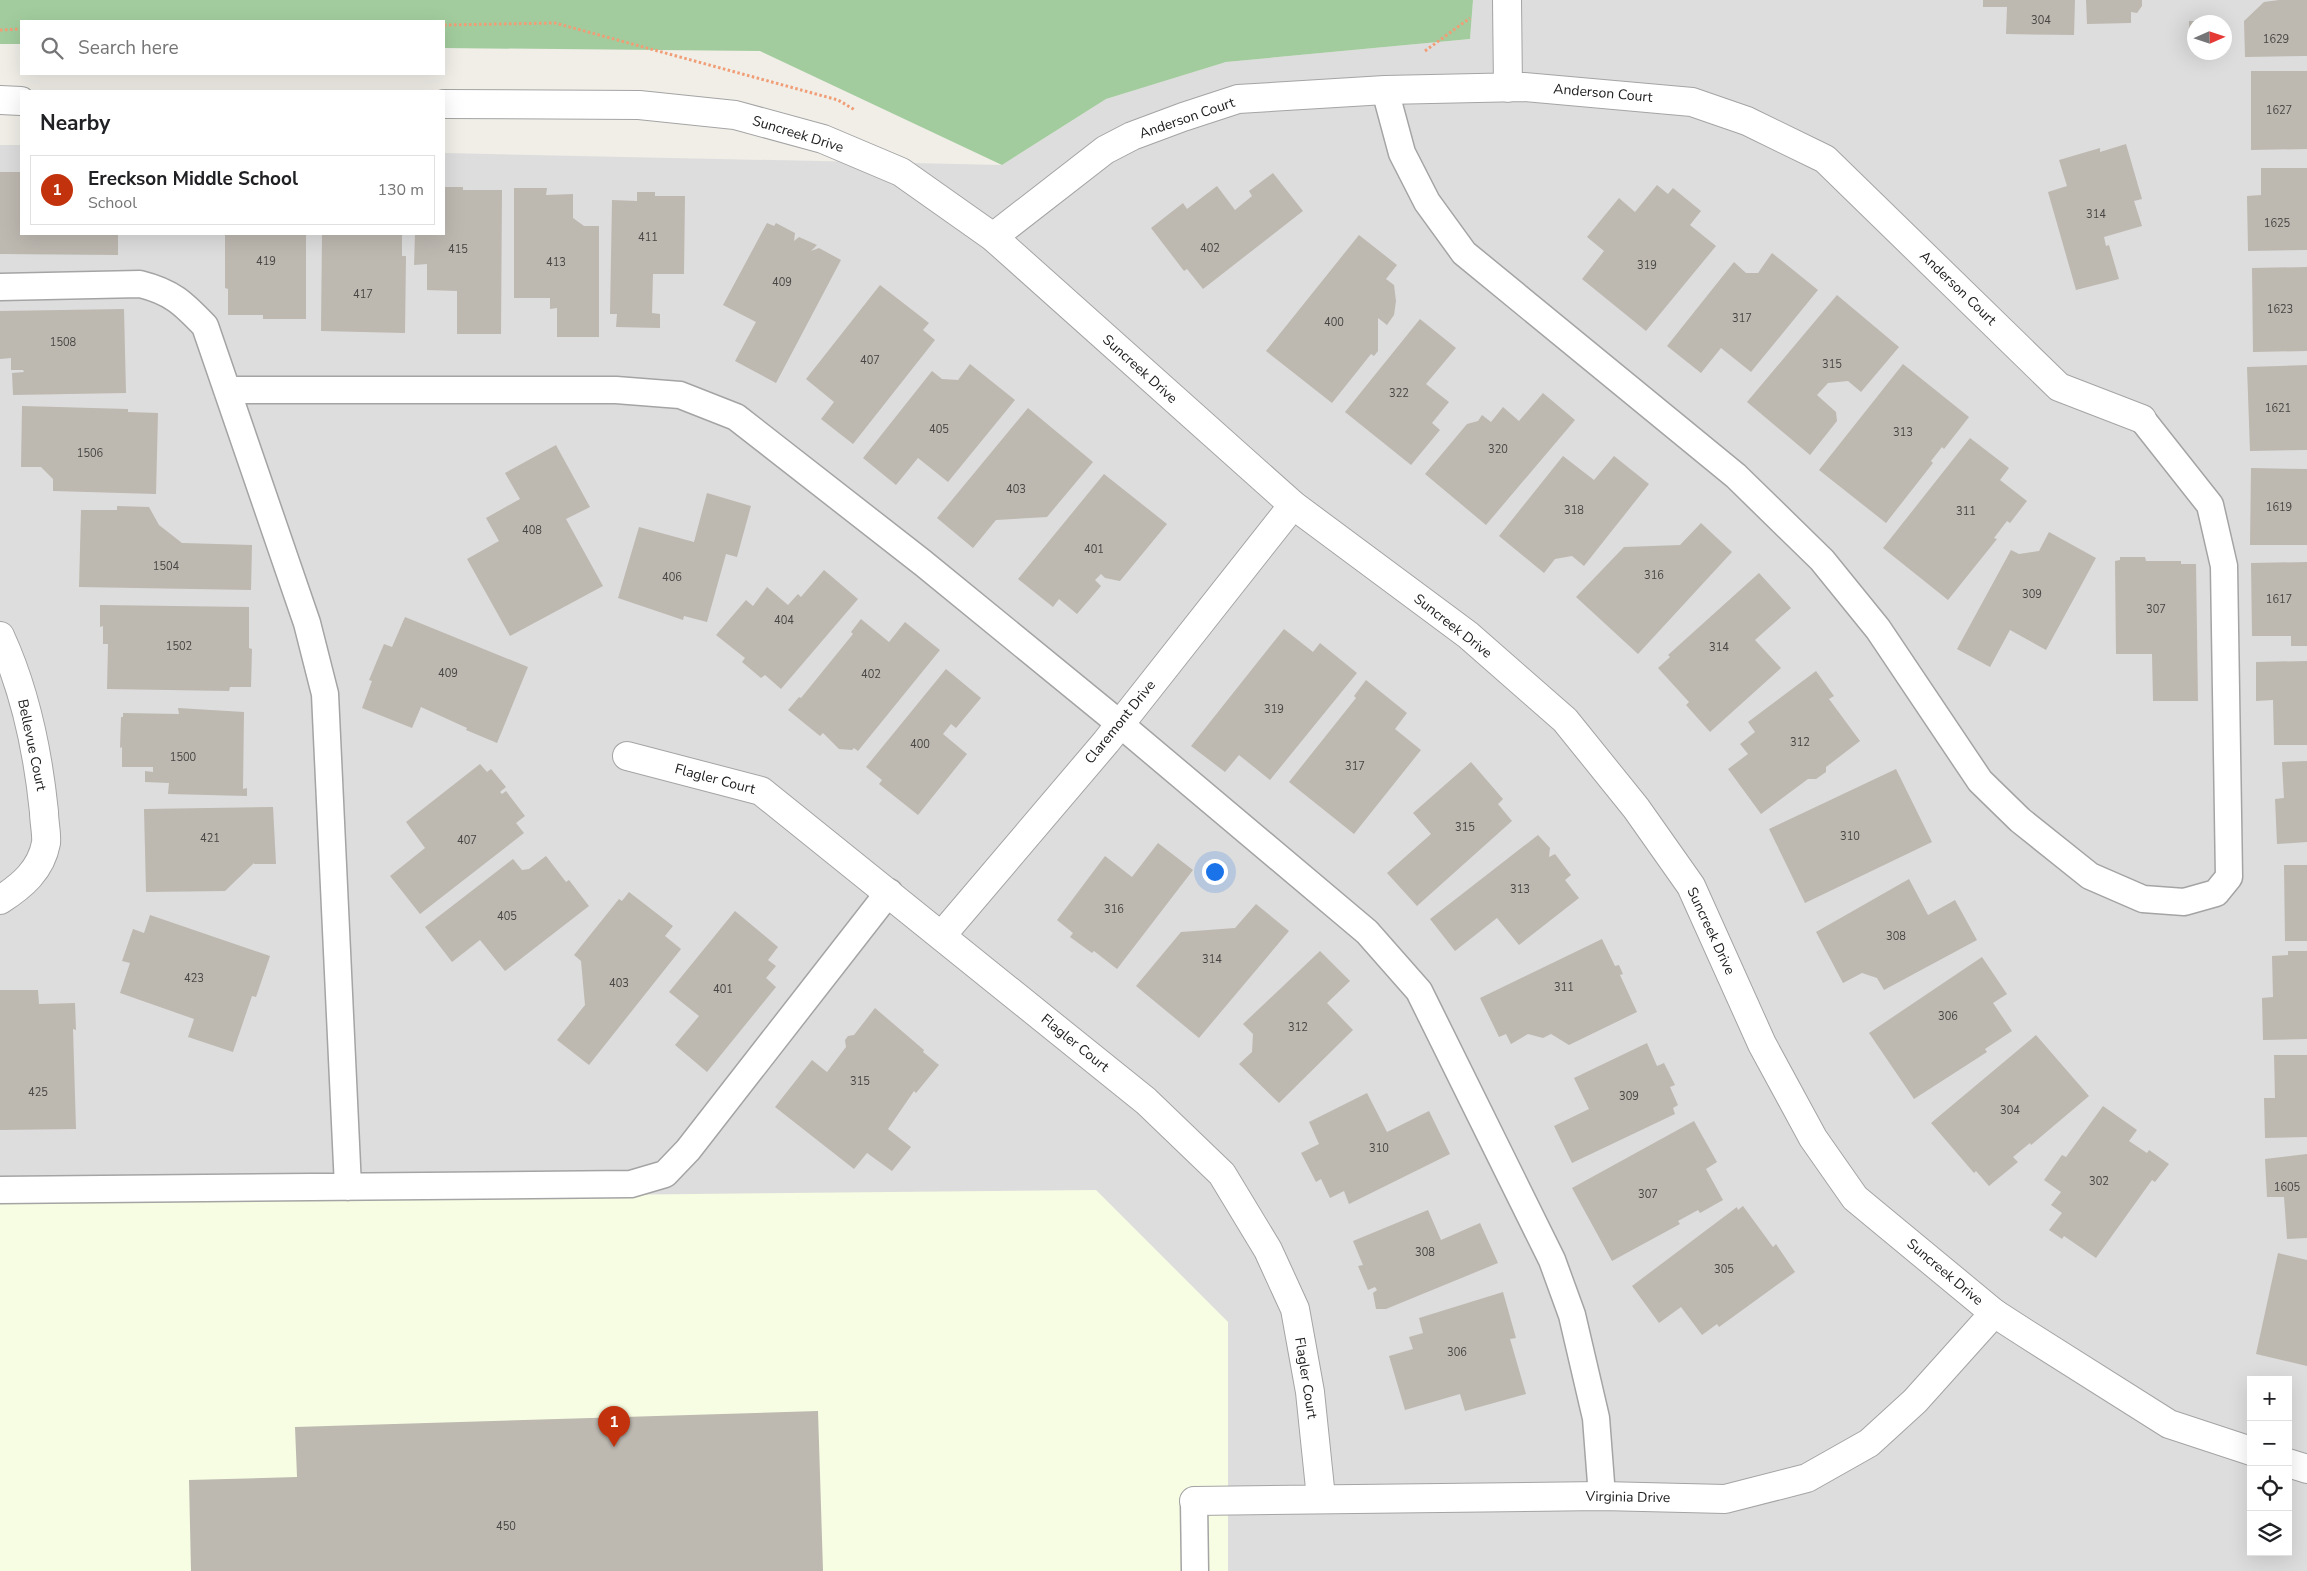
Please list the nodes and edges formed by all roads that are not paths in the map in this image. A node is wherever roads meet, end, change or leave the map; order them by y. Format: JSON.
{"nodes":[{"id":1,"x":1507,"y":0,"type":"edge"},
{"id":2,"x":1508,"y":88,"type":"junction"},
{"id":3,"x":1385,"y":90,"type":"junction"},
{"id":4,"x":0,"y":100,"type":"edge"},
{"id":5,"x":20,"y":101,"type":"edge"},
{"id":6,"x":445,"y":104,"type":"edge"},
{"id":7,"x":993,"y":237,"type":"junction"},
{"id":8,"x":0,"y":288,"type":"edge"},
{"id":9,"x":227,"y":390,"type":"junction"},
{"id":10,"x":2142,"y":419,"type":"joint"},
{"id":11,"x":1293,"y":505,"type":"junction"},
{"id":12,"x":0,"y":636,"type":"edge"},
{"id":13,"x":1120,"y":724,"type":"junction"},
{"id":14,"x":627,"y":756,"type":"dead end"},
{"id":15,"x":889,"y":892,"type":"junction"},
{"id":16,"x":0,"y":900,"type":"edge"},
{"id":17,"x":942,"y":935,"type":"junction"},
{"id":18,"x":348,"y":1187,"type":"junction"},
{"id":19,"x":0,"y":1190,"type":"edge"},
{"id":20,"x":1994,"y":1313,"type":"junction"},
{"id":21,"x":2247,"y":1450,"type":"edge"},
{"id":22,"x":2292,"y":1464,"type":"edge"},
{"id":23,"x":2307,"y":1469,"type":"edge"},
{"id":24,"x":1602,"y":1496,"type":"junction"},
{"id":25,"x":1321,"y":1498,"type":"junction"},
{"id":26,"x":1194,"y":1501,"type":"joint"},
{"id":27,"x":1195,"y":1571,"type":"edge"}],
"edges":[{"from":1,"to":2,"type":"street"},
{"from":2,"to":3,"type":"street","name":"Anderson Court"},
{"from":2,"to":10,"type":"street","name":"Anderson Court"},
{"from":3,"to":7,"type":"street","name":"Anderson Court"},
{"from":3,"to":10,"type":"lane"},
{"from":4,"to":5,"type":"street"},
{"from":6,"to":7,"type":"street","name":"Suncreek Drive"},
{"from":7,"to":11,"type":"street","name":"Suncreek Drive"},
{"from":8,"to":9,"type":"lane"},
{"from":9,"to":13,"type":"lane"},
{"from":9,"to":18,"type":"lane"},
{"from":11,"to":13,"type":"street","name":"Claremont Drive"},
{"from":11,"to":20,"type":"street","name":"Suncreek Drive"},
{"from":12,"to":16,"type":"street","name":"Bellevue Court"},
{"from":13,"to":17,"type":"street","name":"Claremont Drive"},
{"from":13,"to":24,"type":"lane"},
{"from":14,"to":15,"type":"street","name":"Flagler Court"},
{"from":15,"to":17,"type":"street","name":"Flagler Court"},
{"from":15,"to":18,"type":"lane"},
{"from":17,"to":25,"type":"street","name":"Flagler Court"},
{"from":18,"to":19,"type":"lane"},
{"from":20,"to":21,"type":"street","name":"Suncreek Drive"},
{"from":20,"to":24,"type":"street","name":"Virginia Drive"},
{"from":22,"to":23,"type":"street"},
{"from":24,"to":25,"type":"street","name":"Virginia Drive"},
{"from":25,"to":26,"type":"street","name":"Virginia Drive"},
{"from":26,"to":27,"type":"lane"}]}
